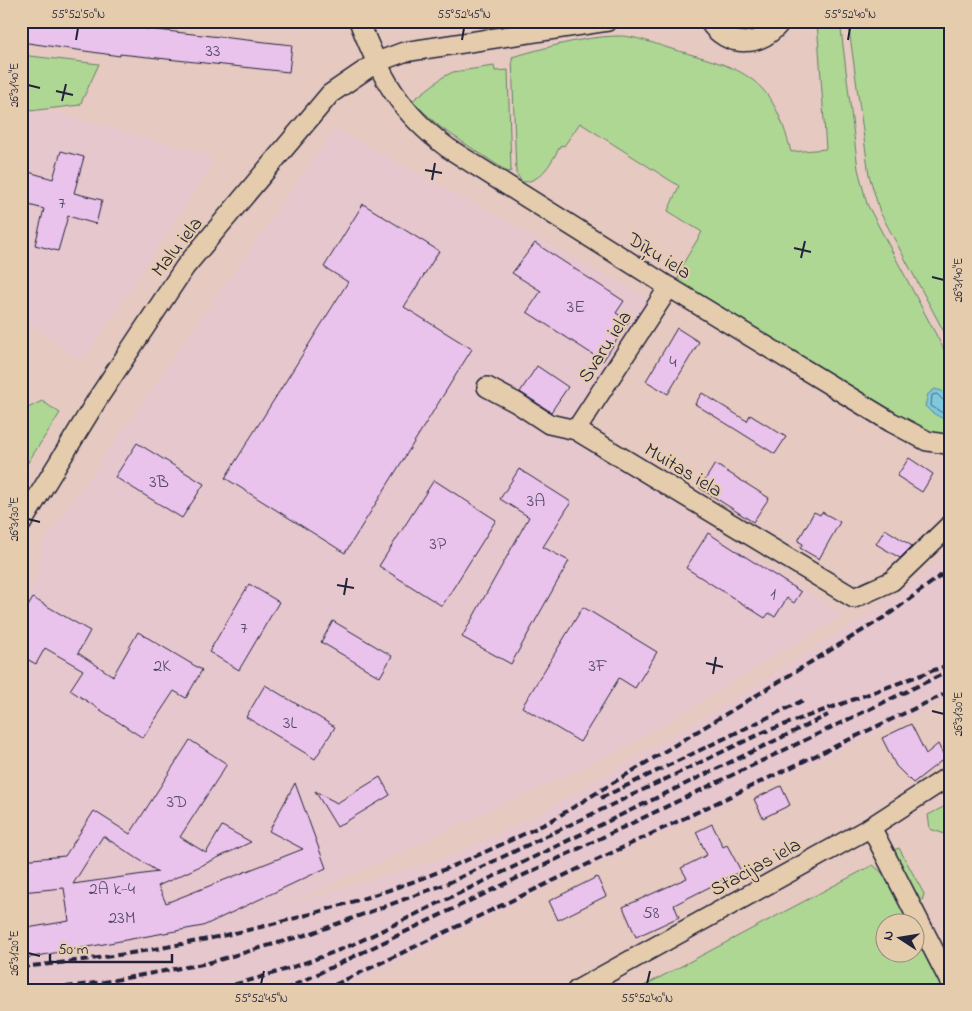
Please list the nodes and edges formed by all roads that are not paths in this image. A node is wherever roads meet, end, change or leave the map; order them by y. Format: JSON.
{"nodes":[{"id":1,"x":359,"y":21,"type":"edge"},
{"id":2,"x":599,"y":21,"type":"edge"},
{"id":3,"x":608,"y":21,"type":"edge"},
{"id":4,"x":781,"y":21,"type":"edge"},
{"id":5,"x":708,"y":22,"type":"edge"},
{"id":6,"x":378,"y":62,"type":"junction"},
{"id":7,"x":669,"y":287,"type":"junction"},
{"id":8,"x":487,"y":387,"type":"dead end"},
{"id":9,"x":576,"y":430,"type":"junction"},
{"id":10,"x":951,"y":445,"type":"edge"},
{"id":11,"x":21,"y":524,"type":"edge"},
{"id":12,"x":951,"y":524,"type":"edge"},
{"id":13,"x":951,"y":774,"type":"edge"},
{"id":14,"x":871,"y":827,"type":"junction"},
{"id":15,"x":951,"y":984,"type":"edge"},
{"id":16,"x":578,"y":990,"type":"edge"}],
"edges":[{"from":1,"to":6,"type":"street"},
{"from":2,"to":3,"type":"street","name":"Malu iela"},
{"from":2,"to":6,"type":"street","name":"Malu iela"},
{"from":4,"to":5,"type":"street"},
{"from":6,"to":7,"type":"street","name":"Dīķu iela"},
{"from":6,"to":11,"type":"street","name":"Malu iela"},
{"from":7,"to":9,"type":"street","name":"Svaru iela"},
{"from":7,"to":10,"type":"street","name":"Dīķu iela"},
{"from":8,"to":9,"type":"street","name":"Muitas iela"},
{"from":9,"to":12,"type":"street","name":"Muitas iela"},
{"from":13,"to":14,"type":"street","name":"Stacijas iela"},
{"from":14,"to":15,"type":"street"},
{"from":14,"to":16,"type":"street","name":"Stacijas iela"}]}
